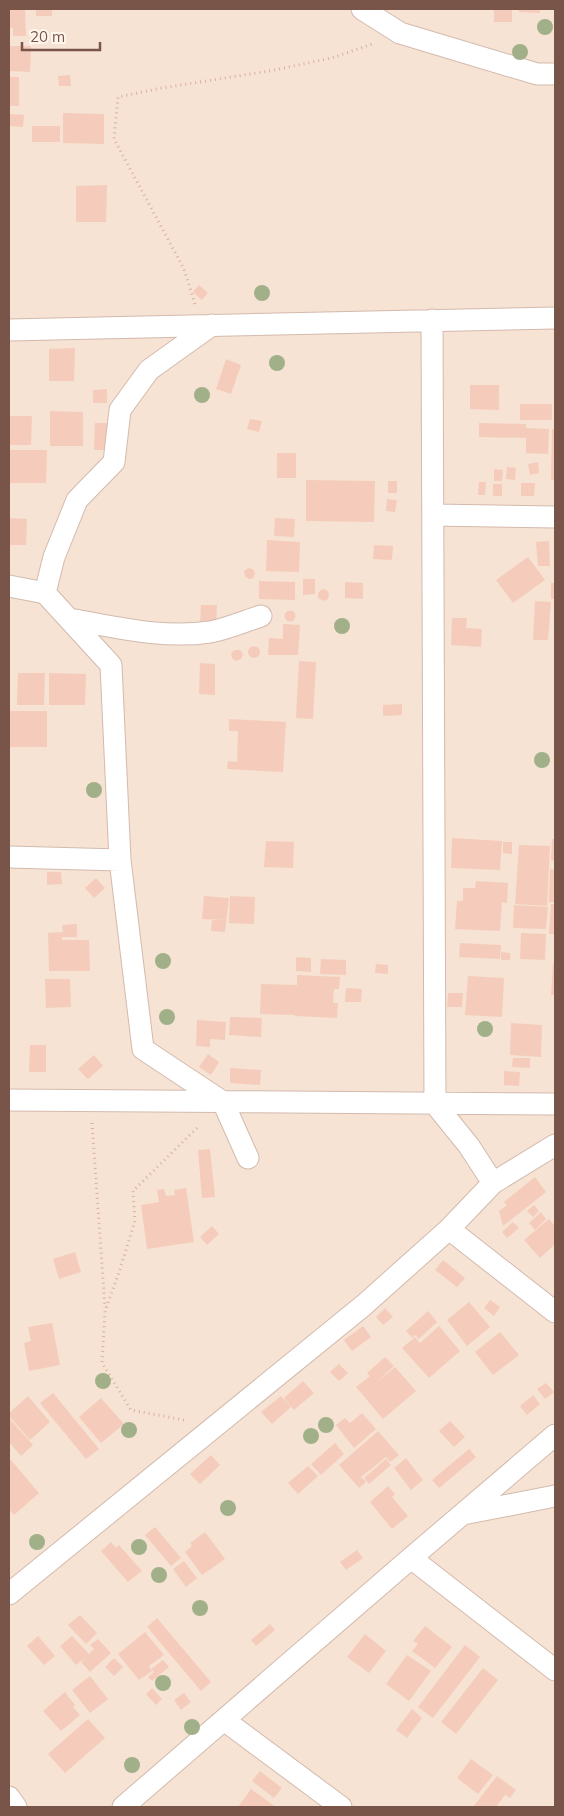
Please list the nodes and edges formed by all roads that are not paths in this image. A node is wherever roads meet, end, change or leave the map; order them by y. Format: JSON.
{"nodes":[{"id":1,"x":362,"y":9,"type":"edge"},
{"id":2,"x":555,"y":74,"type":"edge"},
{"id":3,"x":555,"y":318,"type":"edge"},
{"id":4,"x":432,"y":320,"type":"junction"},
{"id":5,"x":212,"y":326,"type":"junction"},
{"id":6,"x":9,"y":330,"type":"edge"},
{"id":7,"x":432,"y":515,"type":"junction"},
{"id":8,"x":555,"y":518,"type":"edge"},
{"id":9,"x":9,"y":586,"type":"edge"},
{"id":10,"x":45,"y":593,"type":"junction"},
{"id":11,"x":261,"y":616,"type":"dead end"},
{"id":12,"x":69,"y":619,"type":"junction"},
{"id":13,"x":9,"y":857,"type":"edge"},
{"id":14,"x":120,"y":860,"type":"junction"},
{"id":15,"x":9,"y":1100,"type":"edge"},
{"id":16,"x":223,"y":1102,"type":"junction"},
{"id":17,"x":435,"y":1104,"type":"junction"},
{"id":18,"x":555,"y":1104,"type":"edge"},
{"id":19,"x":555,"y":1145,"type":"edge"},
{"id":20,"x":248,"y":1158,"type":"dead end"},
{"id":21,"x":493,"y":1183,"type":"junction"},
{"id":22,"x":449,"y":1229,"type":"junction"},
{"id":23,"x":555,"y":1312,"type":"edge"},
{"id":24,"x":555,"y":1435,"type":"edge"},
{"id":25,"x":555,"y":1496,"type":"edge"},
{"id":26,"x":461,"y":1515,"type":"junction"},
{"id":27,"x":411,"y":1558,"type":"junction"},
{"id":28,"x":9,"y":1594,"type":"edge"},
{"id":29,"x":555,"y":1670,"type":"edge"},
{"id":30,"x":224,"y":1720,"type":"junction"},
{"id":31,"x":9,"y":1797,"type":"edge"},
{"id":32,"x":16,"y":1807,"type":"edge"},
{"id":33,"x":123,"y":1807,"type":"edge"},
{"id":34,"x":341,"y":1807,"type":"edge"}],
"edges":[{"from":1,"to":2,"type":"street"},
{"from":3,"to":4,"type":"street"},
{"from":4,"to":5,"type":"street"},
{"from":4,"to":7,"type":"street"},
{"from":5,"to":6,"type":"street"},
{"from":5,"to":10,"type":"street"},
{"from":7,"to":8,"type":"street"},
{"from":7,"to":17,"type":"street"},
{"from":9,"to":10,"type":"street"},
{"from":10,"to":12,"type":"street"},
{"from":11,"to":12,"type":"street"},
{"from":12,"to":14,"type":"street"},
{"from":13,"to":14,"type":"street"},
{"from":14,"to":16,"type":"street"},
{"from":15,"to":16,"type":"street"},
{"from":16,"to":17,"type":"street"},
{"from":16,"to":20,"type":"street"},
{"from":17,"to":18,"type":"street"},
{"from":17,"to":21,"type":"street"},
{"from":19,"to":21,"type":"street"},
{"from":21,"to":22,"type":"street"},
{"from":22,"to":23,"type":"street"},
{"from":22,"to":28,"type":"street"},
{"from":24,"to":26,"type":"street"},
{"from":25,"to":26,"type":"street"},
{"from":26,"to":27,"type":"street"},
{"from":27,"to":29,"type":"street"},
{"from":27,"to":30,"type":"street"},
{"from":30,"to":33,"type":"street"},
{"from":30,"to":34,"type":"street"},
{"from":31,"to":32,"type":"street"}]}
